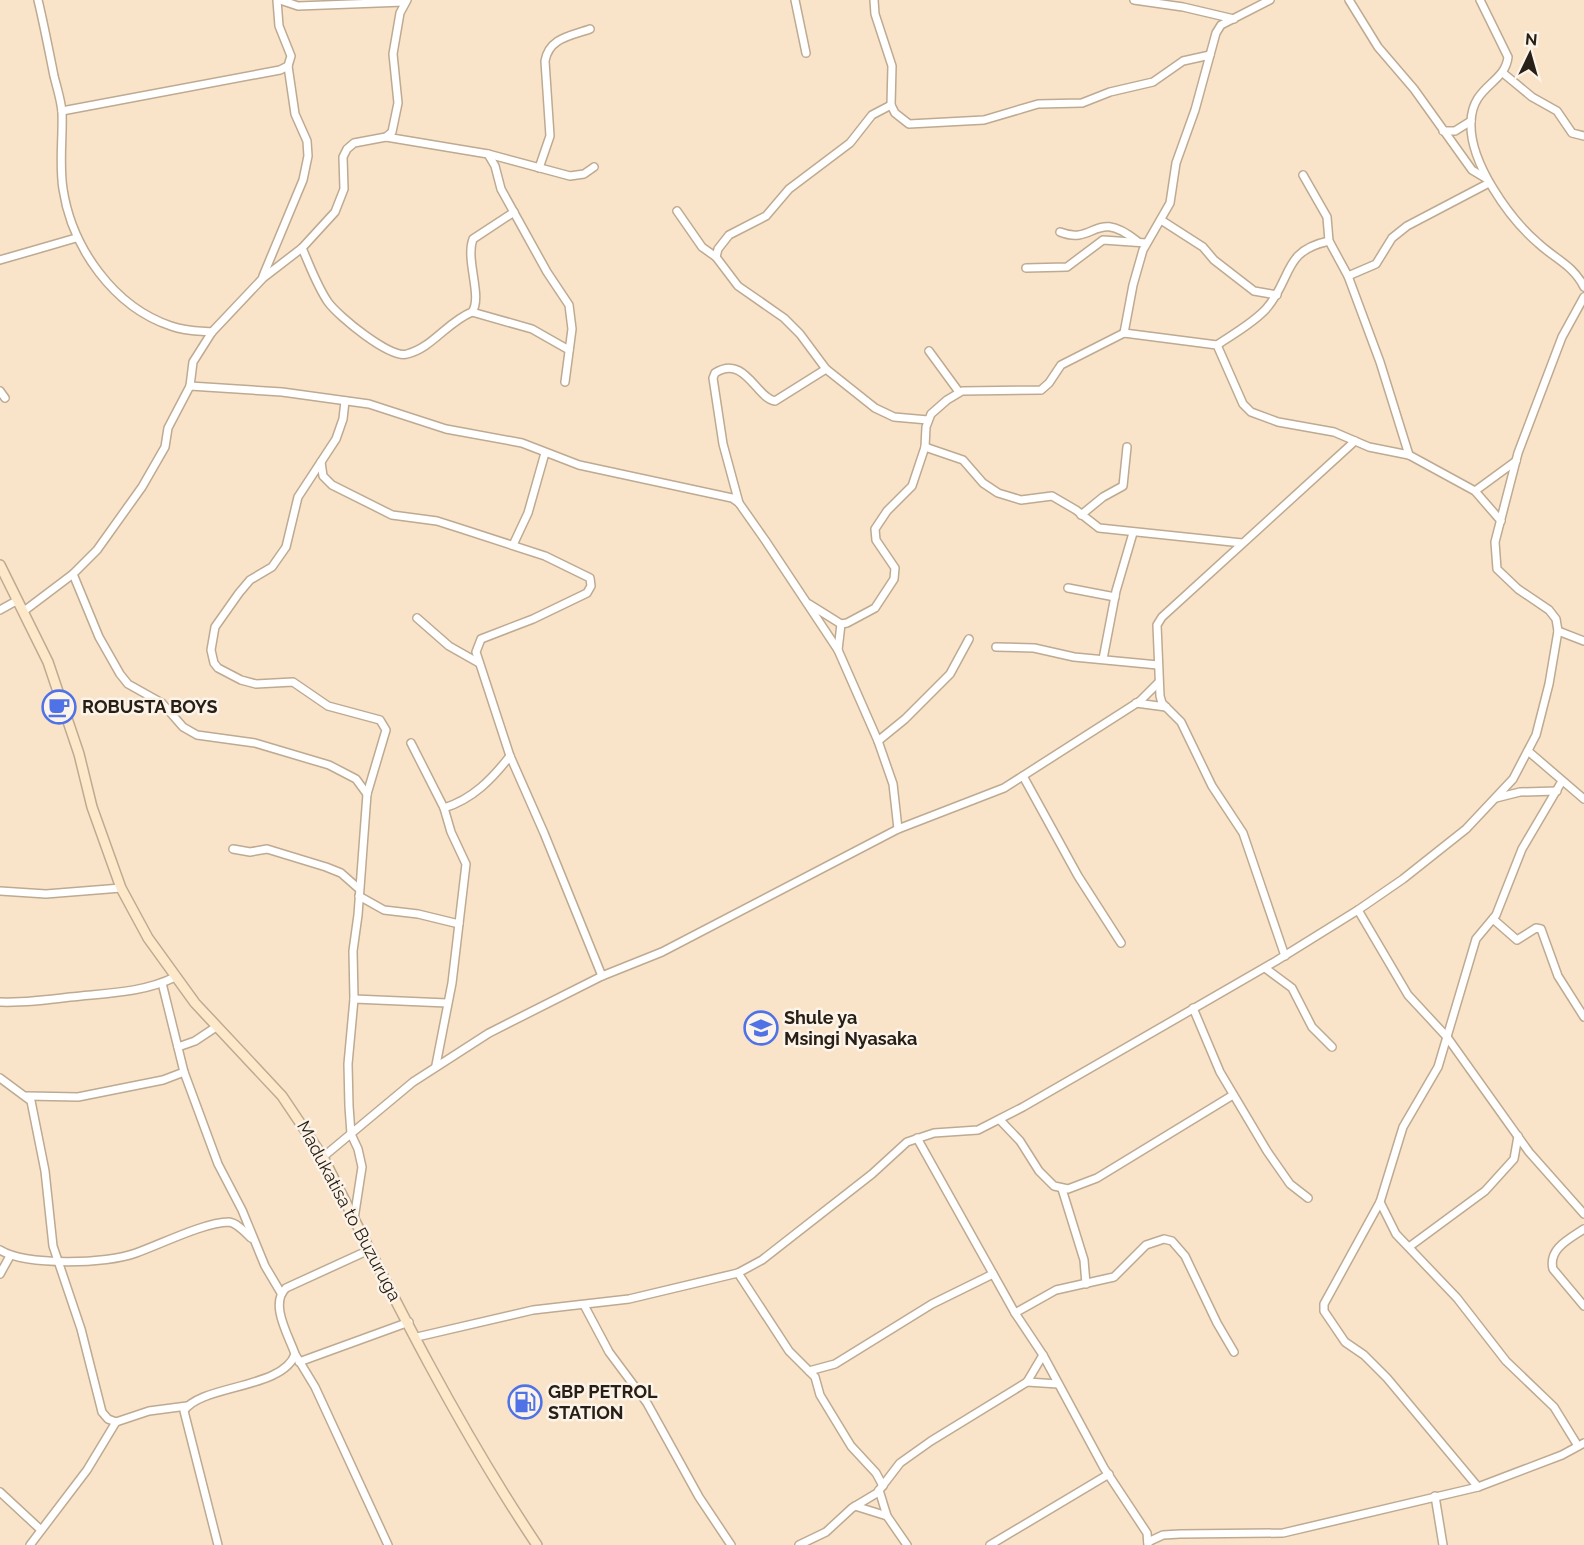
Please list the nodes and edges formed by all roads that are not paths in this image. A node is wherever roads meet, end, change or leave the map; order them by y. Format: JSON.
{"nodes":[{"id":1,"x":38,"y":0,"type":"edge"},
{"id":2,"x":278,"y":0,"type":"edge"},
{"id":3,"x":795,"y":0,"type":"edge"},
{"id":4,"x":874,"y":0,"type":"edge"},
{"id":5,"x":1134,"y":0,"type":"edge"},
{"id":6,"x":1270,"y":0,"type":"edge"},
{"id":7,"x":1349,"y":0,"type":"edge"},
{"id":8,"x":1480,"y":0,"type":"edge"},
{"id":9,"x":405,"y":1,"type":"edge"},
{"id":10,"x":1234,"y":19,"type":"junction"},
{"id":11,"x":590,"y":28,"type":"dead end"},
{"id":12,"x":806,"y":53,"type":"dead end"},
{"id":13,"x":1210,"y":55,"type":"junction"},
{"id":14,"x":288,"y":66,"type":"junction"},
{"id":15,"x":1503,"y":73,"type":"junction"},
{"id":16,"x":891,"y":105,"type":"junction"},
{"id":17,"x":62,"y":111,"type":"junction"},
{"id":18,"x":1471,"y":121,"type":"junction"},
{"id":19,"x":1443,"y":131,"type":"junction"},
{"id":20,"x":1584,"y":136,"type":"edge"},
{"id":21,"x":386,"y":137,"type":"junction"},
{"id":22,"x":488,"y":154,"type":"junction"},
{"id":23,"x":594,"y":167,"type":"dead end"},
{"id":24,"x":538,"y":168,"type":"junction"},
{"id":25,"x":1303,"y":176,"type":"dead end"},
{"id":26,"x":1488,"y":181,"type":"junction"},
{"id":27,"x":677,"y":211,"type":"dead end"},
{"id":28,"x":514,"y":212,"type":"junction"},
{"id":29,"x":1161,"y":220,"type":"junction"},
{"id":30,"x":1060,"y":231,"type":"dead end"},
{"id":31,"x":76,"y":238,"type":"junction"},
{"id":32,"x":1137,"y":241,"type":"junction"},
{"id":33,"x":1329,"y":241,"type":"junction"},
{"id":34,"x":1146,"y":243,"type":"junction"},
{"id":35,"x":302,"y":248,"type":"junction"},
{"id":36,"x":716,"y":257,"type":"junction"},
{"id":37,"x":0,"y":260,"type":"edge"},
{"id":38,"x":1026,"y":268,"type":"dead end"},
{"id":39,"x":1348,"y":276,"type":"junction"},
{"id":40,"x":263,"y":278,"type":"junction"},
{"id":41,"x":1584,"y":286,"type":"edge"},
{"id":42,"x":1277,"y":295,"type":"junction"},
{"id":43,"x":1584,"y":297,"type":"edge"},
{"id":44,"x":472,"y":312,"type":"junction"},
{"id":45,"x":212,"y":332,"type":"junction"},
{"id":46,"x":1124,"y":333,"type":"junction"},
{"id":47,"x":1217,"y":345,"type":"junction"},
{"id":48,"x":569,"y":350,"type":"junction"},
{"id":49,"x":929,"y":351,"type":"dead end"},
{"id":50,"x":826,"y":369,"type":"junction"},
{"id":51,"x":565,"y":382,"type":"dead end"},
{"id":52,"x":190,"y":386,"type":"junction"},
{"id":53,"x":0,"y":391,"type":"edge"},
{"id":54,"x":959,"y":392,"type":"junction"},
{"id":55,"x":5,"y":398,"type":"dead end"},
{"id":56,"x":345,"y":401,"type":"junction"},
{"id":57,"x":928,"y":420,"type":"junction"},
{"id":58,"x":1355,"y":441,"type":"junction"},
{"id":59,"x":925,"y":447,"type":"junction"},
{"id":60,"x":1127,"y":447,"type":"dead end"},
{"id":61,"x":545,"y":453,"type":"junction"},
{"id":62,"x":1409,"y":455,"type":"junction"},
{"id":63,"x":1516,"y":460,"type":"junction"},
{"id":64,"x":321,"y":462,"type":"junction"},
{"id":65,"x":1475,"y":491,"type":"junction"},
{"id":66,"x":739,"y":503,"type":"junction"},
{"id":67,"x":1081,"y":515,"type":"junction"},
{"id":68,"x":1501,"y":522,"type":"junction"},
{"id":69,"x":1133,"y":533,"type":"junction"},
{"id":70,"x":1242,"y":543,"type":"junction"},
{"id":71,"x":513,"y":545,"type":"junction"},
{"id":72,"x":0,"y":565,"type":"edge"},
{"id":73,"x":73,"y":574,"type":"junction"},
{"id":74,"x":1068,"y":588,"type":"dead end"},
{"id":75,"x":1115,"y":597,"type":"junction"},
{"id":76,"x":18,"y":600,"type":"junction"},
{"id":77,"x":809,"y":604,"type":"junction"},
{"id":78,"x":0,"y":609,"type":"edge"},
{"id":79,"x":24,"y":611,"type":"junction"},
{"id":80,"x":417,"y":618,"type":"dead end"},
{"id":81,"x":841,"y":624,"type":"junction"},
{"id":82,"x":1558,"y":631,"type":"junction"},
{"id":83,"x":969,"y":639,"type":"dead end"},
{"id":84,"x":1584,"y":641,"type":"edge"},
{"id":85,"x":996,"y":647,"type":"dead end"},
{"id":86,"x":838,"y":650,"type":"junction"},
{"id":87,"x":1103,"y":659,"type":"junction"},
{"id":88,"x":479,"y":663,"type":"junction"},
{"id":89,"x":1158,"y":664,"type":"junction"},
{"id":90,"x":1158,"y":683,"type":"junction"},
{"id":91,"x":1136,"y":703,"type":"junction"},
{"id":92,"x":1166,"y":707,"type":"junction"},
{"id":93,"x":878,"y":741,"type":"junction"},
{"id":94,"x":411,"y":743,"type":"dead end"},
{"id":95,"x":1528,"y":751,"type":"junction"},
{"id":96,"x":510,"y":756,"type":"junction"},
{"id":97,"x":1023,"y":776,"type":"junction"},
{"id":98,"x":1562,"y":781,"type":"junction"},
{"id":99,"x":1557,"y":791,"type":"junction"},
{"id":100,"x":366,"y":794,"type":"junction"},
{"id":101,"x":1496,"y":798,"type":"junction"},
{"id":102,"x":1584,"y":799,"type":"edge"},
{"id":103,"x":444,"y":808,"type":"junction"},
{"id":104,"x":898,"y":829,"type":"junction"},
{"id":105,"x":233,"y":849,"type":"dead end"},
{"id":106,"x":121,"y":888,"type":"junction"},
{"id":107,"x":0,"y":891,"type":"edge"},
{"id":108,"x":359,"y":892,"type":"junction"},
{"id":109,"x":1358,"y":910,"type":"junction"},
{"id":110,"x":1493,"y":920,"type":"junction"},
{"id":111,"x":459,"y":924,"type":"junction"},
{"id":112,"x":1121,"y":943,"type":"dead end"},
{"id":113,"x":1285,"y":956,"type":"junction"},
{"id":114,"x":1264,"y":968,"type":"junction"},
{"id":115,"x":602,"y":976,"type":"junction"},
{"id":116,"x":175,"y":977,"type":"junction"},
{"id":117,"x":162,"y":983,"type":"junction"},
{"id":118,"x":354,"y":999,"type":"junction"},
{"id":119,"x":0,"y":1002,"type":"edge"},
{"id":120,"x":447,"y":1004,"type":"junction"},
{"id":121,"x":1193,"y":1008,"type":"junction"},
{"id":122,"x":1584,"y":1017,"type":"edge"},
{"id":123,"x":216,"y":1027,"type":"junction"},
{"id":124,"x":1447,"y":1037,"type":"junction"},
{"id":125,"x":178,"y":1047,"type":"junction"},
{"id":126,"x":1332,"y":1047,"type":"dead end"},
{"id":127,"x":436,"y":1065,"type":"junction"},
{"id":128,"x":184,"y":1072,"type":"junction"},
{"id":129,"x":0,"y":1078,"type":"edge"},
{"id":130,"x":1233,"y":1095,"type":"junction"},
{"id":131,"x":27,"y":1096,"type":"junction"},
{"id":132,"x":1000,"y":1120,"type":"junction"},
{"id":133,"x":351,"y":1134,"type":"junction"},
{"id":134,"x":1518,"y":1136,"type":"junction"},
{"id":135,"x":917,"y":1138,"type":"junction"},
{"id":136,"x":323,"y":1157,"type":"junction"},
{"id":137,"x":1062,"y":1189,"type":"junction"},
{"id":138,"x":1308,"y":1198,"type":"dead end"},
{"id":139,"x":1380,"y":1202,"type":"junction"},
{"id":140,"x":1584,"y":1214,"type":"edge"},
{"id":141,"x":354,"y":1220,"type":"junction"},
{"id":142,"x":1584,"y":1229,"type":"edge"},
{"id":143,"x":253,"y":1239,"type":"junction"},
{"id":144,"x":1409,"y":1247,"type":"junction"},
{"id":145,"x":0,"y":1250,"type":"edge"},
{"id":146,"x":369,"y":1250,"type":"junction"},
{"id":147,"x":10,"y":1256,"type":"junction"},
{"id":148,"x":57,"y":1262,"type":"junction"},
{"id":149,"x":738,"y":1273,"type":"junction"},
{"id":150,"x":0,"y":1274,"type":"edge"},
{"id":151,"x":993,"y":1274,"type":"junction"},
{"id":152,"x":1086,"y":1284,"type":"junction"},
{"id":153,"x":281,"y":1293,"type":"junction"},
{"id":154,"x":584,"y":1305,"type":"junction"},
{"id":155,"x":1584,"y":1306,"type":"edge"},
{"id":156,"x":1015,"y":1313,"type":"junction"},
{"id":157,"x":409,"y":1322,"type":"junction"},
{"id":158,"x":417,"y":1337,"type":"junction"},
{"id":159,"x":1234,"y":1353,"type":"dead end"},
{"id":160,"x":295,"y":1354,"type":"junction"},
{"id":161,"x":1043,"y":1355,"type":"junction"},
{"id":162,"x":299,"y":1362,"type":"junction"},
{"id":163,"x":809,"y":1371,"type":"junction"},
{"id":164,"x":1026,"y":1382,"type":"junction"},
{"id":165,"x":1058,"y":1384,"type":"junction"},
{"id":166,"x":187,"y":1406,"type":"junction"},
{"id":167,"x":116,"y":1422,"type":"junction"},
{"id":168,"x":1581,"y":1445,"type":"edge"},
{"id":169,"x":1109,"y":1474,"type":"junction"},
{"id":170,"x":1478,"y":1487,"type":"junction"},
{"id":171,"x":881,"y":1488,"type":"junction"},
{"id":172,"x":0,"y":1492,"type":"edge"},
{"id":173,"x":1435,"y":1496,"type":"junction"},
{"id":174,"x":855,"y":1506,"type":"junction"},
{"id":175,"x":887,"y":1516,"type":"junction"},
{"id":176,"x":41,"y":1530,"type":"junction"},
{"id":177,"x":1148,"y":1543,"type":"edge"},
{"id":178,"x":728,"y":1544,"type":"edge"},
{"id":179,"x":30,"y":1545,"type":"edge"},
{"id":180,"x":218,"y":1545,"type":"edge"},
{"id":181,"x":388,"y":1545,"type":"edge"},
{"id":182,"x":537,"y":1545,"type":"edge"},
{"id":183,"x":799,"y":1545,"type":"edge"},
{"id":184,"x":907,"y":1545,"type":"edge"},
{"id":185,"x":990,"y":1545,"type":"edge"},
{"id":186,"x":1443,"y":1545,"type":"edge"}],
"edges":[{"from":1,"to":17,"type":"street"},
{"from":2,"to":9,"type":"street"},
{"from":2,"to":14,"type":"street"},
{"from":3,"to":12,"type":"street"},
{"from":4,"to":16,"type":"street"},
{"from":5,"to":10,"type":"street"},
{"from":6,"to":10,"type":"street"},
{"from":7,"to":19,"type":"street"},
{"from":8,"to":15,"type":"street"},
{"from":9,"to":21,"type":"street"},
{"from":10,"to":13,"type":"street"},
{"from":11,"to":24,"type":"street"},
{"from":13,"to":16,"type":"street"},
{"from":13,"to":29,"type":"street"},
{"from":14,"to":17,"type":"street"},
{"from":14,"to":40,"type":"street"},
{"from":15,"to":18,"type":"street"},
{"from":15,"to":20,"type":"street"},
{"from":16,"to":36,"type":"street"},
{"from":17,"to":31,"type":"street"},
{"from":18,"to":19,"type":"street"},
{"from":18,"to":26,"type":"street"},
{"from":19,"to":26,"type":"street"},
{"from":21,"to":22,"type":"street"},
{"from":21,"to":35,"type":"street"},
{"from":22,"to":24,"type":"street"},
{"from":22,"to":28,"type":"street"},
{"from":23,"to":24,"type":"street"},
{"from":25,"to":33,"type":"street"},
{"from":26,"to":39,"type":"street"},
{"from":26,"to":41,"type":"street"},
{"from":27,"to":36,"type":"street"},
{"from":28,"to":44,"type":"street"},
{"from":28,"to":48,"type":"street"},
{"from":29,"to":34,"type":"street"},
{"from":29,"to":42,"type":"street"},
{"from":30,"to":32,"type":"street"},
{"from":31,"to":37,"type":"street"},
{"from":31,"to":45,"type":"street"},
{"from":32,"to":34,"type":"street"},
{"from":32,"to":38,"type":"street"},
{"from":33,"to":39,"type":"street"},
{"from":33,"to":42,"type":"street"},
{"from":34,"to":46,"type":"street"},
{"from":35,"to":40,"type":"street"},
{"from":35,"to":44,"type":"street"},
{"from":36,"to":50,"type":"street"},
{"from":39,"to":62,"type":"street"},
{"from":40,"to":45,"type":"street"},
{"from":42,"to":47,"type":"street"},
{"from":43,"to":63,"type":"street"},
{"from":44,"to":48,"type":"street"},
{"from":45,"to":52,"type":"street"},
{"from":46,"to":47,"type":"street"},
{"from":46,"to":54,"type":"street"},
{"from":47,"to":58,"type":"street"},
{"from":48,"to":51,"type":"street"},
{"from":49,"to":54,"type":"street"},
{"from":50,"to":57,"type":"street"},
{"from":50,"to":66,"type":"street"},
{"from":52,"to":56,"type":"street"},
{"from":52,"to":73,"type":"street"},
{"from":53,"to":55,"type":"street"},
{"from":54,"to":57,"type":"street"},
{"from":56,"to":61,"type":"street"},
{"from":56,"to":64,"type":"street"},
{"from":57,"to":59,"type":"street"},
{"from":58,"to":62,"type":"street"},
{"from":58,"to":70,"type":"street"},
{"from":59,"to":67,"type":"street"},
{"from":59,"to":81,"type":"street"},
{"from":60,"to":67,"type":"street"},
{"from":61,"to":66,"type":"street"},
{"from":61,"to":71,"type":"street"},
{"from":62,"to":65,"type":"street"},
{"from":63,"to":65,"type":"street"},
{"from":63,"to":68,"type":"street"},
{"from":64,"to":71,"type":"street"},
{"from":64,"to":100,"type":"street"},
{"from":65,"to":68,"type":"street"},
{"from":66,"to":77,"type":"street"},
{"from":67,"to":69,"type":"street"},
{"from":68,"to":82,"type":"street"},
{"from":69,"to":70,"type":"street"},
{"from":69,"to":75,"type":"street"},
{"from":70,"to":89,"type":"street"},
{"from":71,"to":88,"type":"street"},
{"from":72,"to":76,"type":"main road","name":"Madukatisa to Buzuruga"},
{"from":73,"to":79,"type":"street"},
{"from":73,"to":100,"type":"street"},
{"from":74,"to":75,"type":"street"},
{"from":75,"to":87,"type":"street"},
{"from":76,"to":78,"type":"street"},
{"from":76,"to":79,"type":"main road","name":"Madukatisa to Buzuruga"},
{"from":77,"to":81,"type":"street"},
{"from":77,"to":86,"type":"street"},
{"from":79,"to":106,"type":"main road","name":"Madukatisa to Buzuruga"},
{"from":80,"to":88,"type":"street"},
{"from":81,"to":86,"type":"street"},
{"from":82,"to":84,"type":"street"},
{"from":82,"to":95,"type":"street"},
{"from":83,"to":93,"type":"street"},
{"from":85,"to":87,"type":"street"},
{"from":86,"to":93,"type":"street"},
{"from":87,"to":89,"type":"street"},
{"from":88,"to":96,"type":"street"},
{"from":89,"to":90,"type":"street"},
{"from":90,"to":91,"type":"street"},
{"from":90,"to":92,"type":"street"},
{"from":91,"to":92,"type":"street"},
{"from":91,"to":97,"type":"street"},
{"from":92,"to":113,"type":"street"},
{"from":93,"to":104,"type":"street"},
{"from":94,"to":103,"type":"street"},
{"from":95,"to":98,"type":"street"},
{"from":95,"to":101,"type":"street"},
{"from":96,"to":103,"type":"street"},
{"from":96,"to":115,"type":"street"},
{"from":97,"to":104,"type":"street"},
{"from":97,"to":112,"type":"street"},
{"from":98,"to":99,"type":"street"},
{"from":98,"to":102,"type":"street"},
{"from":99,"to":101,"type":"street"},
{"from":99,"to":110,"type":"street"},
{"from":100,"to":108,"type":"street"},
{"from":101,"to":109,"type":"street"},
{"from":103,"to":111,"type":"street"},
{"from":104,"to":115,"type":"street"},
{"from":105,"to":108,"type":"street"},
{"from":106,"to":107,"type":"street"},
{"from":106,"to":116,"type":"main road","name":"Madukatisa to Buzuruga"},
{"from":108,"to":111,"type":"street"},
{"from":108,"to":118,"type":"street"},
{"from":109,"to":113,"type":"street"},
{"from":109,"to":124,"type":"street"},
{"from":110,"to":122,"type":"street"},
{"from":110,"to":124,"type":"street"},
{"from":111,"to":120,"type":"street"},
{"from":113,"to":114,"type":"street"},
{"from":114,"to":121,"type":"street"},
{"from":114,"to":126,"type":"street"},
{"from":115,"to":127,"type":"street"},
{"from":116,"to":117,"type":"street"},
{"from":116,"to":123,"type":"main road","name":"Madukatisa to Buzuruga"},
{"from":117,"to":119,"type":"street"},
{"from":117,"to":125,"type":"street"},
{"from":118,"to":120,"type":"street"},
{"from":118,"to":133,"type":"street"},
{"from":120,"to":127,"type":"street"},
{"from":121,"to":130,"type":"street"},
{"from":121,"to":132,"type":"street"},
{"from":123,"to":125,"type":"street"},
{"from":123,"to":136,"type":"main road","name":"Madukatisa to Buzuruga"},
{"from":124,"to":134,"type":"street"},
{"from":124,"to":139,"type":"street"},
{"from":125,"to":128,"type":"street"},
{"from":127,"to":133,"type":"street"},
{"from":128,"to":131,"type":"street"},
{"from":128,"to":143,"type":"street"},
{"from":129,"to":131,"type":"street"},
{"from":130,"to":137,"type":"street"},
{"from":130,"to":138,"type":"street"},
{"from":131,"to":148,"type":"street"},
{"from":132,"to":135,"type":"street"},
{"from":132,"to":137,"type":"street"},
{"from":133,"to":136,"type":"street"},
{"from":133,"to":141,"type":"street"},
{"from":134,"to":140,"type":"street"},
{"from":134,"to":144,"type":"street"},
{"from":135,"to":149,"type":"street"},
{"from":135,"to":151,"type":"street"},
{"from":136,"to":141,"type":"main road","name":"Madukatisa to Buzuruga"},
{"from":137,"to":152,"type":"street"},
{"from":139,"to":144,"type":"street"},
{"from":139,"to":170,"type":"street"},
{"from":141,"to":146,"type":"main road","name":"Madukatisa to Buzuruga"},
{"from":142,"to":155,"type":"street"},
{"from":143,"to":148,"type":"street"},
{"from":143,"to":153,"type":"street"},
{"from":144,"to":168,"type":"street"},
{"from":145,"to":147,"type":"street"},
{"from":146,"to":153,"type":"street"},
{"from":146,"to":157,"type":"main road","name":"Madukatisa to Buzuruga"},
{"from":147,"to":148,"type":"street"},
{"from":147,"to":150,"type":"street"},
{"from":148,"to":167,"type":"street"},
{"from":149,"to":154,"type":"street"},
{"from":149,"to":163,"type":"street"},
{"from":151,"to":156,"type":"street"},
{"from":151,"to":163,"type":"street"},
{"from":152,"to":156,"type":"street"},
{"from":152,"to":159,"type":"street"},
{"from":153,"to":160,"type":"street"},
{"from":154,"to":158,"type":"street"},
{"from":154,"to":178,"type":"street"},
{"from":156,"to":161,"type":"street"},
{"from":157,"to":158,"type":"main road","name":"Madukatisa to Buzuruga"},
{"from":157,"to":162,"type":"street"},
{"from":158,"to":182,"type":"main road","name":"Madukatisa to Buzuruga"},
{"from":160,"to":162,"type":"street"},
{"from":160,"to":166,"type":"street"},
{"from":161,"to":164,"type":"street"},
{"from":161,"to":165,"type":"street"},
{"from":162,"to":181,"type":"street"},
{"from":163,"to":171,"type":"street"},
{"from":164,"to":165,"type":"street"},
{"from":164,"to":171,"type":"street"},
{"from":165,"to":169,"type":"street"},
{"from":166,"to":167,"type":"street"},
{"from":166,"to":180,"type":"street"},
{"from":167,"to":176,"type":"street"},
{"from":168,"to":170,"type":"street"},
{"from":169,"to":177,"type":"street"},
{"from":169,"to":185,"type":"street"},
{"from":170,"to":173,"type":"street"},
{"from":171,"to":174,"type":"street"},
{"from":171,"to":175,"type":"street"},
{"from":172,"to":176,"type":"street"},
{"from":173,"to":177,"type":"street"},
{"from":173,"to":186,"type":"street"},
{"from":174,"to":175,"type":"street"},
{"from":174,"to":183,"type":"street"},
{"from":175,"to":184,"type":"street"},
{"from":176,"to":179,"type":"street"}]}
